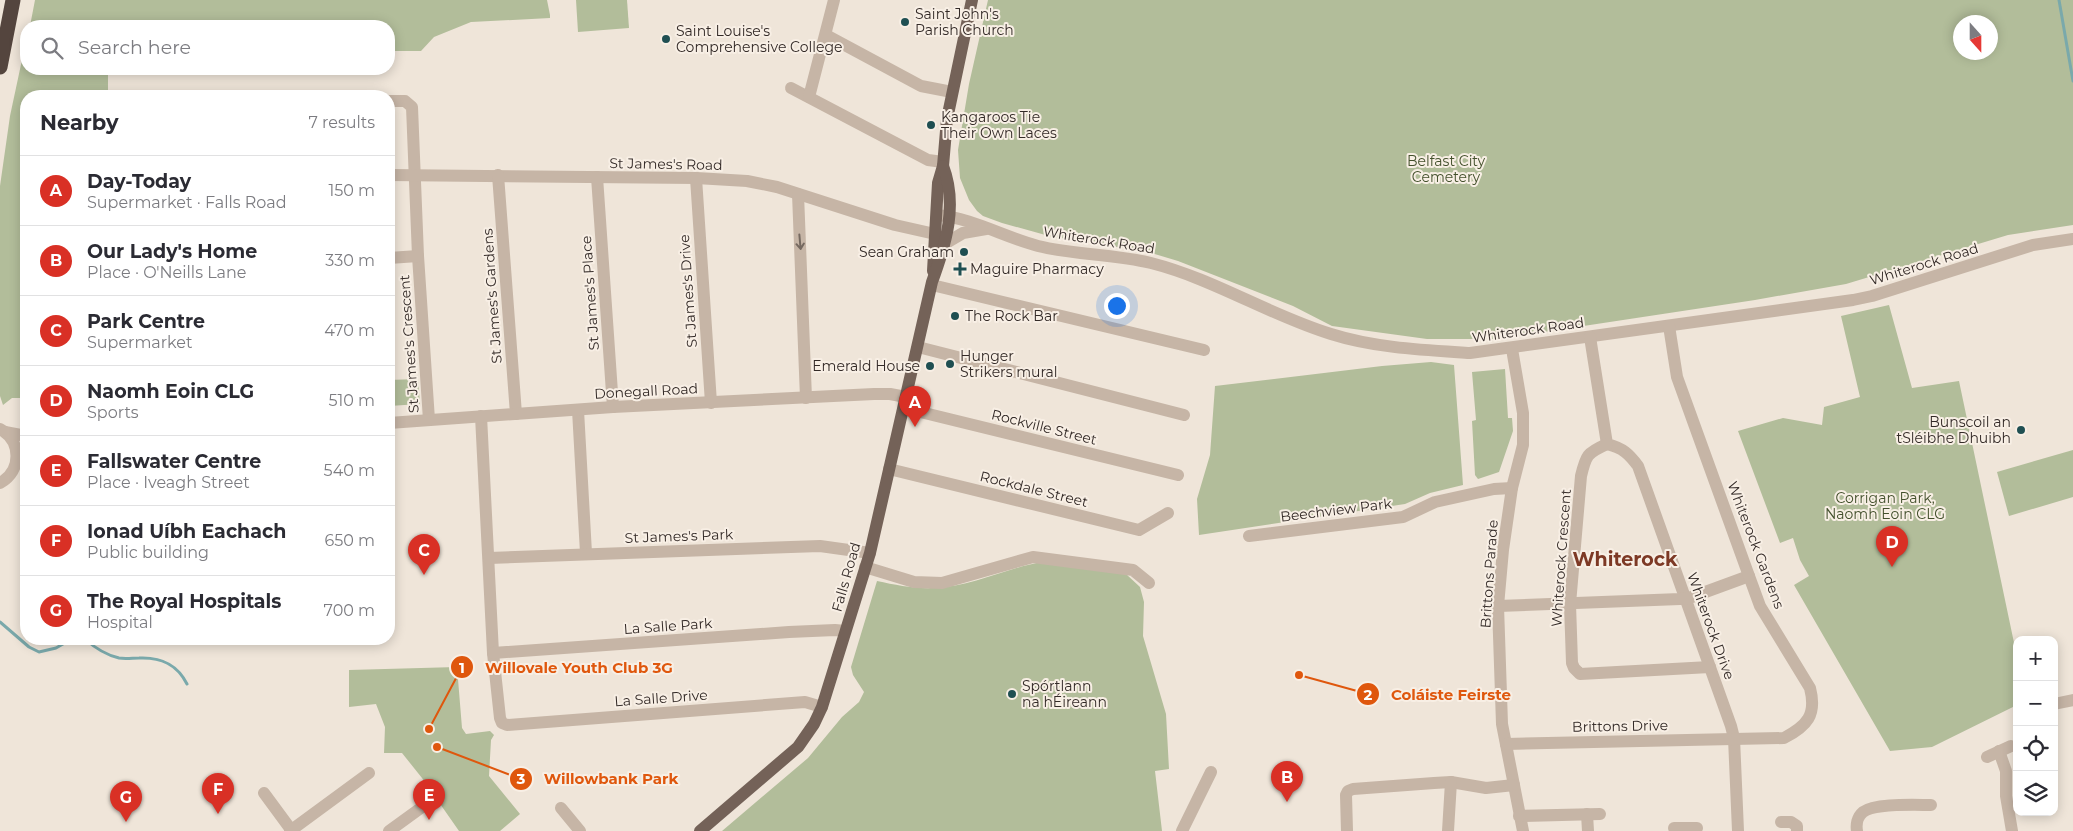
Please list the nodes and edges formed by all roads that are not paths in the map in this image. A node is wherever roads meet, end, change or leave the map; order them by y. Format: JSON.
{"nodes":[{"id":1,"x":13,"y":0,"type":"edge"},
{"id":2,"x":834,"y":0,"type":"edge"},
{"id":3,"x":972,"y":0,"type":"edge"},
{"id":4,"x":826,"y":35,"type":"junction"},
{"id":5,"x":0,"y":67,"type":"edge"},
{"id":6,"x":791,"y":88,"type":"dead end"},
{"id":7,"x":952,"y":92,"type":"junction"},
{"id":8,"x":809,"y":97,"type":"junction"},
{"id":9,"x":395,"y":100,"type":"edge"},
{"id":10,"x":943,"y":164,"type":"junction"},
{"id":11,"x":395,"y":175,"type":"edge"},
{"id":12,"x":415,"y":176,"type":"junction"},
{"id":13,"x":498,"y":176,"type":"junction"},
{"id":14,"x":597,"y":177,"type":"junction"},
{"id":15,"x":696,"y":178,"type":"junction"},
{"id":16,"x":798,"y":194,"type":"junction"},
{"id":17,"x":943,"y":215,"type":"junction"},
{"id":18,"x":986,"y":229,"type":"junction"},
{"id":19,"x":935,"y":234,"type":"junction"},
{"id":20,"x":2073,"y":239,"type":"edge"},
{"id":21,"x":946,"y":243,"type":"junction"},
{"id":22,"x":418,"y":256,"type":"junction"},
{"id":23,"x":395,"y":258,"type":"edge"},
{"id":24,"x":932,"y":283,"type":"junction"},
{"id":25,"x":1669,"y":326,"type":"junction"},
{"id":26,"x":1590,"y":337,"type":"junction"},
{"id":27,"x":918,"y":347,"type":"junction"},
{"id":28,"x":1512,"y":349,"type":"junction"},
{"id":29,"x":1204,"y":350,"type":"dead end"},
{"id":30,"x":806,"y":398,"type":"junction"},
{"id":31,"x":711,"y":403,"type":"junction"},
{"id":32,"x":905,"y":403,"type":"junction"},
{"id":33,"x":613,"y":407,"type":"junction"},
{"id":34,"x":578,"y":410,"type":"junction"},
{"id":35,"x":516,"y":414,"type":"junction"},
{"id":36,"x":1184,"y":415,"type":"dead end"},
{"id":37,"x":481,"y":416,"type":"junction"},
{"id":38,"x":429,"y":420,"type":"junction"},
{"id":39,"x":395,"y":423,"type":"edge"},
{"id":40,"x":2,"y":430,"type":"edge"},
{"id":41,"x":20,"y":434,"type":"edge"},
{"id":42,"x":1607,"y":444,"type":"junction"},
{"id":43,"x":20,"y":453,"type":"edge"},
{"id":44,"x":20,"y":460,"type":"edge"},
{"id":45,"x":889,"y":469,"type":"junction"},
{"id":46,"x":1178,"y":474,"type":"dead end"},
{"id":47,"x":0,"y":483,"type":"edge"},
{"id":48,"x":1512,"y":488,"type":"junction"},
{"id":49,"x":1168,"y":512,"type":"dead end"},
{"id":50,"x":1249,"y":536,"type":"dead end"},
{"id":51,"x":870,"y":552,"type":"junction"},
{"id":52,"x":586,"y":554,"type":"junction"},
{"id":53,"x":489,"y":558,"type":"junction"},
{"id":54,"x":865,"y":567,"type":"junction"},
{"id":55,"x":1749,"y":576,"type":"junction"},
{"id":56,"x":1149,"y":583,"type":"dead end"},
{"id":57,"x":1685,"y":598,"type":"junction"},
{"id":58,"x":1570,"y":604,"type":"junction"},
{"id":59,"x":1498,"y":606,"type":"junction"},
{"id":60,"x":845,"y":631,"type":"junction"},
{"id":61,"x":493,"y":653,"type":"junction"},
{"id":62,"x":1710,"y":667,"type":"junction"},
{"id":63,"x":2073,"y":700,"type":"edge"},
{"id":64,"x":2058,"y":703,"type":"edge"},
{"id":65,"x":822,"y":706,"type":"junction"},
{"id":66,"x":1734,"y":738,"type":"junction"},
{"id":67,"x":1506,"y":744,"type":"junction"},
{"id":68,"x":1987,"y":757,"type":"dead end"},
{"id":69,"x":1210,"y":772,"type":"dead end"},
{"id":70,"x":369,"y":773,"type":"dead end"},
{"id":71,"x":1451,"y":782,"type":"junction"},
{"id":72,"x":1514,"y":785,"type":"junction"},
{"id":73,"x":264,"y":794,"type":"dead end"},
{"id":74,"x":429,"y":802,"type":"dead end"},
{"id":75,"x":1931,"y":805,"type":"dead end"},
{"id":76,"x":561,"y":808,"type":"dead end"},
{"id":77,"x":1519,"y":816,"type":"junction"},
{"id":78,"x":1781,"y":822,"type":"dead end"},
{"id":79,"x":291,"y":831,"type":"edge"},
{"id":80,"x":389,"y":831,"type":"edge"},
{"id":81,"x":580,"y":831,"type":"edge"},
{"id":82,"x":700,"y":831,"type":"edge"},
{"id":83,"x":1182,"y":831,"type":"edge"},
{"id":84,"x":1347,"y":831,"type":"edge"},
{"id":85,"x":1448,"y":831,"type":"edge"},
{"id":86,"x":1523,"y":831,"type":"edge"},
{"id":87,"x":1588,"y":831,"type":"edge"},
{"id":88,"x":1738,"y":831,"type":"edge"},
{"id":89,"x":1797,"y":831,"type":"edge"},
{"id":90,"x":1857,"y":831,"type":"edge"},
{"id":91,"x":2012,"y":831,"type":"edge"}],
"edges":[{"from":1,"to":5,"type":"highway"},
{"from":2,"to":4,"type":"street"},
{"from":3,"to":7,"type":"main road","name":"Falls Road"},
{"from":4,"to":7,"type":"street"},
{"from":4,"to":8,"type":"street"},
{"from":6,"to":8,"type":"street"},
{"from":7,"to":10,"type":"main road","name":"Falls Road"},
{"from":8,"to":10,"type":"street"},
{"from":9,"to":12,"type":"street","name":"St James's Crescent"},
{"from":10,"to":17,"type":"main road","name":"Falls Road"},
{"from":11,"to":12,"type":"street","name":"St James's Road"},
{"from":12,"to":13,"type":"street","name":"St James's Road"},
{"from":12,"to":22,"type":"street","name":"St James's Crescent"},
{"from":13,"to":14,"type":"street","name":"St James's Road"},
{"from":13,"to":35,"type":"street","name":"St James's Gardens"},
{"from":14,"to":15,"type":"street","name":"St James's Road"},
{"from":14,"to":33,"type":"street","name":"St James's Place"},
{"from":15,"to":16,"type":"street","name":"St James's Road"},
{"from":15,"to":31,"type":"street","name":"St James's Drive"},
{"from":16,"to":19,"type":"street","name":"St James's Road"},
{"from":16,"to":30,"type":"street","one_way":true},
{"from":17,"to":18,"type":"street","name":"Whiterock Road"},
{"from":17,"to":19,"type":"main road","name":"Falls Road"},
{"from":17,"to":21,"type":"main road","name":"Falls Road"},
{"from":18,"to":21,"type":"street"},
{"from":18,"to":28,"type":"street","name":"Whiterock Road"},
{"from":19,"to":24,"type":"main road","name":"Falls Road"},
{"from":20,"to":25,"type":"street","name":"Whiterock Road"},
{"from":21,"to":24,"type":"main road","name":"Falls Road"},
{"from":22,"to":23,"type":"street"},
{"from":22,"to":38,"type":"street","name":"St James's Crescent"},
{"from":24,"to":27,"type":"main road","name":"Falls Road"},
{"from":24,"to":29,"type":"street"},
{"from":25,"to":26,"type":"street","name":"Whiterock Road"},
{"from":25,"to":55,"type":"street","name":"Whiterock Gardens"},
{"from":26,"to":28,"type":"street","name":"Whiterock Road"},
{"from":26,"to":42,"type":"street"},
{"from":27,"to":32,"type":"main road","name":"Falls Road"},
{"from":27,"to":36,"type":"street"},
{"from":28,"to":48,"type":"street","name":"Brittons Parade"},
{"from":30,"to":31,"type":"street","name":"Donegall Road"},
{"from":30,"to":32,"type":"street","name":"Donegall Road"},
{"from":31,"to":33,"type":"street","name":"Donegall Road"},
{"from":32,"to":45,"type":"main road","name":"Falls Road"},
{"from":32,"to":46,"type":"street","name":"Rockville Street"},
{"from":33,"to":34,"type":"street","name":"Donegall Road"},
{"from":34,"to":35,"type":"street","name":"Donegall Road"},
{"from":34,"to":52,"type":"street"},
{"from":35,"to":37,"type":"street","name":"Donegall Road"},
{"from":37,"to":38,"type":"street","name":"Donegall Road"},
{"from":37,"to":53,"type":"street"},
{"from":38,"to":39,"type":"street","name":"Donegall Road"},
{"from":40,"to":41,"type":"street"},
{"from":40,"to":43,"type":"street"},
{"from":42,"to":57,"type":"street","name":"Whiterock Drive"},
{"from":42,"to":58,"type":"street","name":"Whiterock Crescent"},
{"from":44,"to":47,"type":"street"},
{"from":45,"to":49,"type":"street","name":"Rockdale Street"},
{"from":45,"to":51,"type":"main road","name":"Falls Road"},
{"from":48,"to":50,"type":"street","name":"Beechview Park"},
{"from":48,"to":59,"type":"street","name":"Brittons Parade"},
{"from":51,"to":52,"type":"street","name":"St James's Park"},
{"from":51,"to":54,"type":"main road","name":"Falls Road"},
{"from":52,"to":53,"type":"street","name":"St James's Park"},
{"from":53,"to":61,"type":"street"},
{"from":54,"to":56,"type":"street"},
{"from":54,"to":60,"type":"main road","name":"Falls Road"},
{"from":55,"to":57,"type":"street"},
{"from":55,"to":66,"type":"street","name":"Whiterock Gardens"},
{"from":57,"to":58,"type":"street"},
{"from":57,"to":62,"type":"street","name":"Whiterock Drive"},
{"from":58,"to":59,"type":"street"},
{"from":58,"to":62,"type":"street","name":"Whiterock Crescent"},
{"from":59,"to":67,"type":"street","name":"Brittons Parade"},
{"from":60,"to":61,"type":"street","name":"La Salle Park"},
{"from":60,"to":65,"type":"main road","name":"Falls Road"},
{"from":61,"to":65,"type":"street","name":"La Salle Drive"},
{"from":62,"to":66,"type":"street","name":"Whiterock Drive"},
{"from":63,"to":64,"type":"street"},
{"from":65,"to":82,"type":"main road","name":"Falls Road"},
{"from":66,"to":67,"type":"street","name":"Brittons Drive"},
{"from":66,"to":88,"type":"street","name":"Whiterock Drive"},
{"from":67,"to":72,"type":"street","name":"Brittons Parade"},
{"from":68,"to":91,"type":"street"},
{"from":69,"to":83,"type":"street"},
{"from":70,"to":79,"type":"street"},
{"from":71,"to":72,"type":"street"},
{"from":71,"to":84,"type":"street"},
{"from":71,"to":85,"type":"street"},
{"from":72,"to":77,"type":"street","name":"Brittons Parade"},
{"from":73,"to":79,"type":"street"},
{"from":74,"to":80,"type":"street"},
{"from":75,"to":90,"type":"street"},
{"from":76,"to":81,"type":"street"},
{"from":77,"to":86,"type":"street","name":"Brittons Parade"},
{"from":77,"to":87,"type":"street"},
{"from":78,"to":89,"type":"street"}]}
